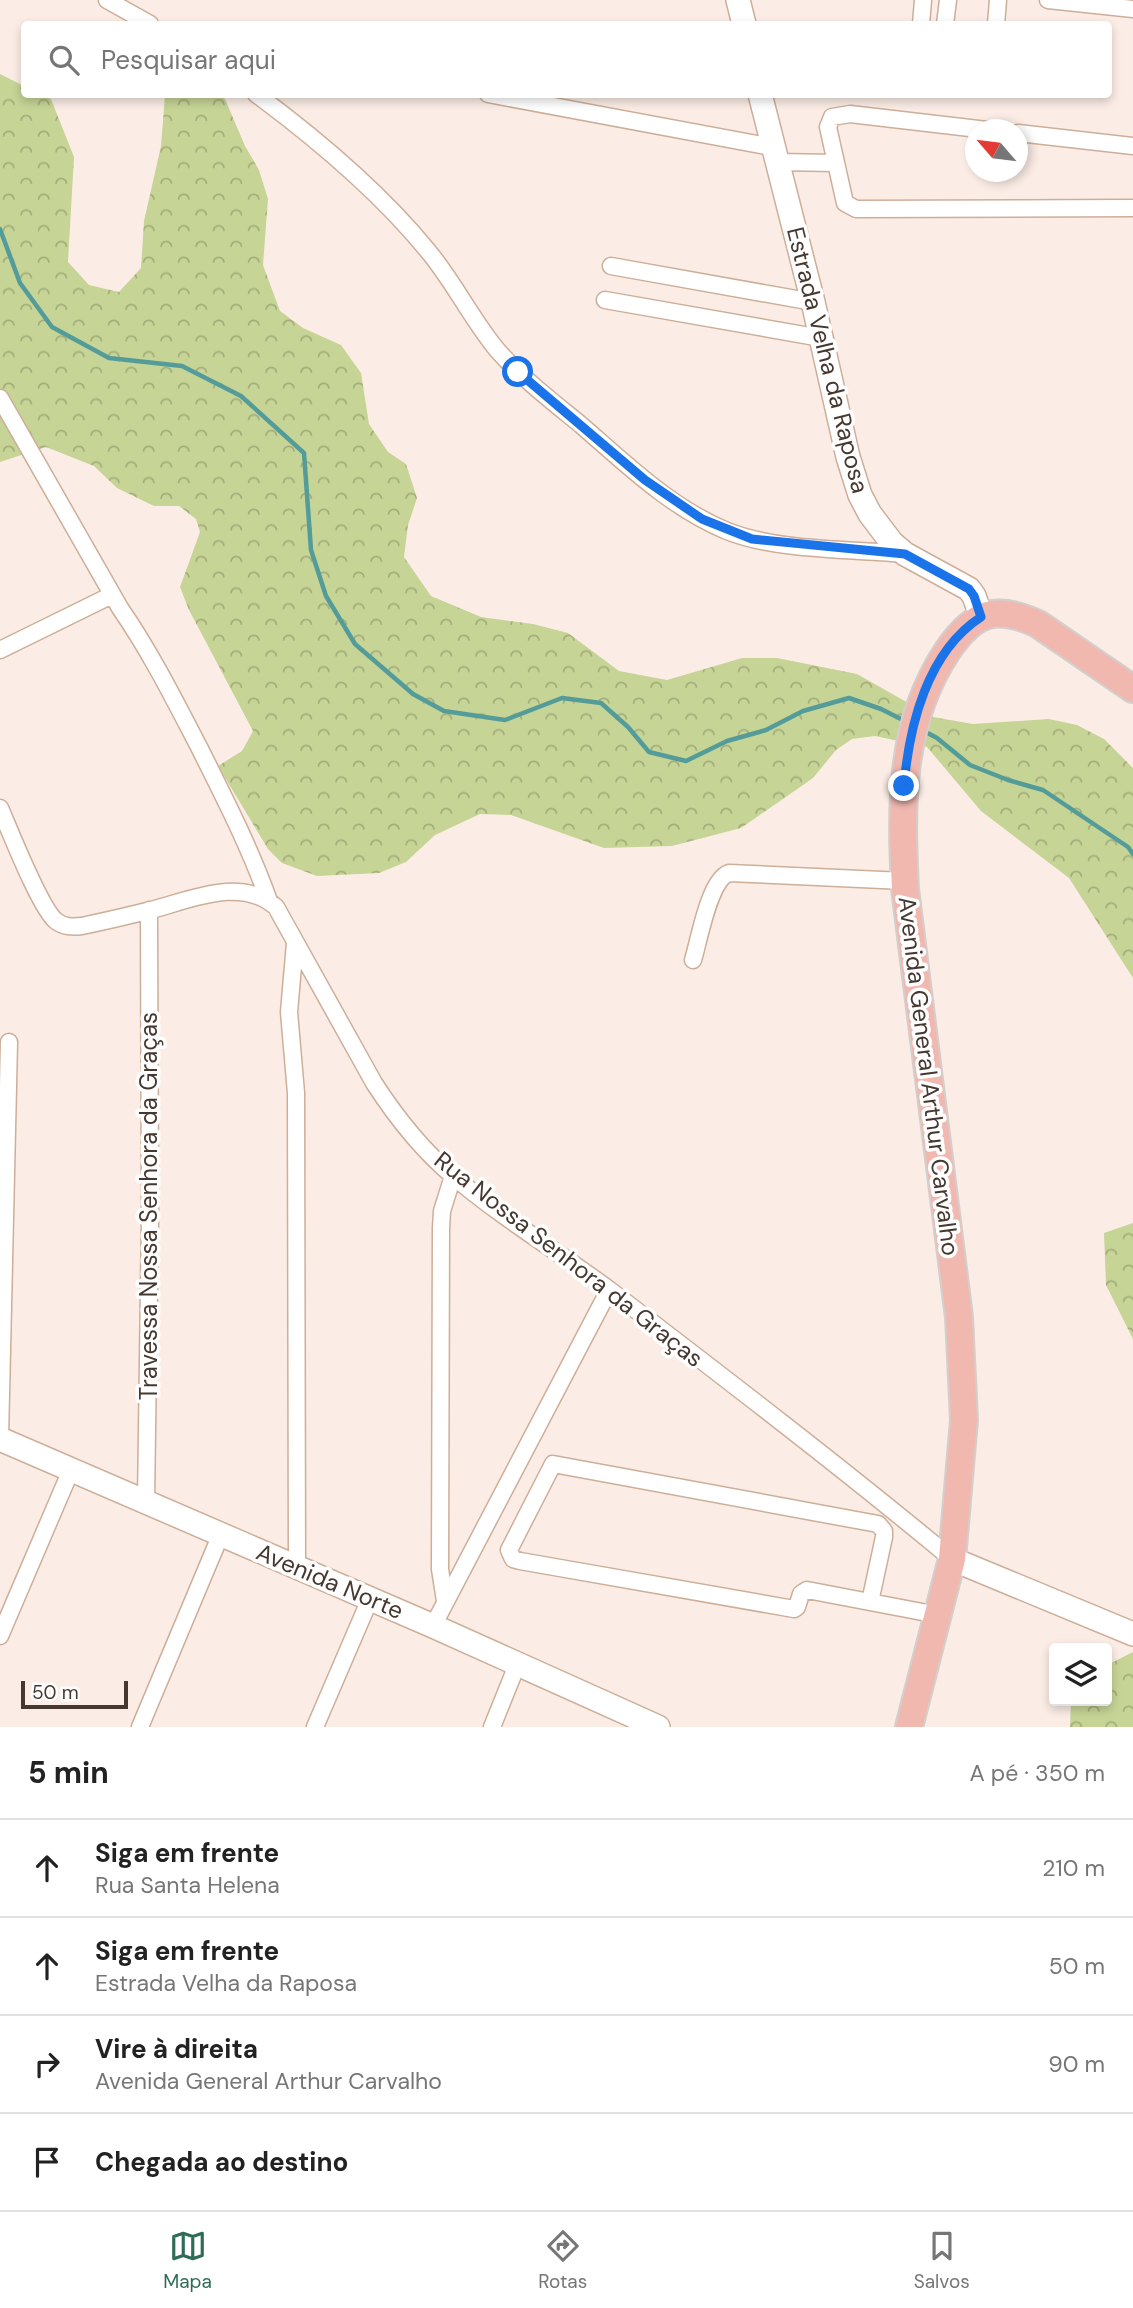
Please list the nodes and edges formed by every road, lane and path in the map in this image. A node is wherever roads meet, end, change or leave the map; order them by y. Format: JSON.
{"nodes":[{"id":1,"x":107,"y":0,"type":"edge"},
{"id":2,"x":738,"y":0,"type":"edge"},
{"id":3,"x":923,"y":0,"type":"edge"},
{"id":4,"x":948,"y":0,"type":"edge"},
{"id":5,"x":998,"y":0,"type":"edge"},
{"id":6,"x":1048,"y":0,"type":"edge"},
{"id":7,"x":1133,"y":9,"type":"edge"},
{"id":8,"x":145,"y":21,"type":"edge"},
{"id":9,"x":743,"y":21,"type":"edge"},
{"id":10,"x":921,"y":21,"type":"edge"},
{"id":11,"x":945,"y":21,"type":"edge"},
{"id":12,"x":996,"y":21,"type":"edge"},
{"id":13,"x":261,"y":98,"type":"edge"},
{"id":14,"x":507,"y":98,"type":"edge"},
{"id":15,"x":761,"y":98,"type":"edge"},
{"id":16,"x":965,"y":128,"type":"edge"},
{"id":17,"x":1028,"y":134,"type":"edge"},
{"id":18,"x":1133,"y":146,"type":"edge"},
{"id":19,"x":774,"y":155,"type":"junction"},
{"id":20,"x":836,"y":163,"type":"junction"},
{"id":21,"x":1133,"y":208,"type":"edge"},
{"id":22,"x":611,"y":267,"type":"dead end"},
{"id":23,"x":605,"y":300,"type":"dead end"},
{"id":24,"x":813,"y":302,"type":"junction"},
{"id":25,"x":821,"y":338,"type":"junction"},
{"id":26,"x":0,"y":398,"type":"edge"},
{"id":27,"x":905,"y":554,"type":"junction"},
{"id":28,"x":112,"y":595,"type":"junction"},
{"id":29,"x":981,"y":617,"type":"junction"},
{"id":30,"x":0,"y":650,"type":"edge"},
{"id":31,"x":1133,"y":689,"type":"edge"},
{"id":32,"x":0,"y":808,"type":"edge"},
{"id":33,"x":904,"y":880,"type":"junction"},
{"id":34,"x":269,"y":901,"type":"junction"},
{"id":35,"x":149,"y":910,"type":"junction"},
{"id":36,"x":295,"y":943,"type":"junction"},
{"id":37,"x":693,"y":960,"type":"dead end"},
{"id":38,"x":9,"y":1042,"type":"dead end"},
{"id":39,"x":453,"y":1175,"type":"junction"},
{"id":40,"x":610,"y":1290,"type":"junction"},
{"id":41,"x":0,"y":1438,"type":"edge"},
{"id":42,"x":71,"y":1470,"type":"junction"},
{"id":43,"x":146,"y":1502,"type":"junction"},
{"id":44,"x":221,"y":1534,"type":"junction"},
{"id":45,"x":952,"y":1559,"type":"junction"},
{"id":46,"x":297,"y":1567,"type":"junction"},
{"id":47,"x":370,"y":1599,"type":"junction"},
{"id":48,"x":445,"y":1601,"type":"junction"},
{"id":49,"x":870,"y":1602,"type":"junction"},
{"id":50,"x":938,"y":1615,"type":"junction"},
{"id":51,"x":433,"y":1626,"type":"junction"},
{"id":52,"x":1133,"y":1633,"type":"edge"},
{"id":53,"x":0,"y":1636,"type":"edge"},
{"id":54,"x":517,"y":1665,"type":"junction"},
{"id":55,"x":140,"y":1727,"type":"edge"},
{"id":56,"x":315,"y":1727,"type":"edge"},
{"id":57,"x":492,"y":1727,"type":"edge"},
{"id":58,"x":658,"y":1727,"type":"edge"},
{"id":59,"x":909,"y":1727,"type":"edge"}],
"edges":[{"from":1,"to":8,"type":"street"},
{"from":2,"to":9,"type":"street"},
{"from":3,"to":10,"type":"street"},
{"from":4,"to":11,"type":"street"},
{"from":5,"to":12,"type":"street"},
{"from":6,"to":7,"type":"street"},
{"from":13,"to":27,"type":"street"},
{"from":14,"to":19,"type":"street"},
{"from":15,"to":19,"type":"street","name":"Estrada Velha da Raposa"},
{"from":16,"to":20,"type":"street"},
{"from":17,"to":18,"type":"street"},
{"from":19,"to":20,"type":"street"},
{"from":19,"to":24,"type":"street","name":"Estrada Velha da Raposa"},
{"from":20,"to":21,"type":"street"},
{"from":22,"to":24,"type":"street"},
{"from":23,"to":25,"type":"street"},
{"from":24,"to":25,"type":"street","name":"Estrada Velha da Raposa"},
{"from":25,"to":27,"type":"street","name":"Estrada Velha da Raposa"},
{"from":26,"to":28,"type":"street","name":"Rua Nossa Senhora da Graças"},
{"from":27,"to":29,"type":"street","name":"Estrada Velha da Raposa"},
{"from":28,"to":30,"type":"street"},
{"from":28,"to":34,"type":"street","name":"Rua Nossa Senhora da Graças"},
{"from":29,"to":31,"type":"main road"},
{"from":29,"to":33,"type":"main road","name":"Avenida General Arthur Carvalho"},
{"from":32,"to":35,"type":"street"},
{"from":33,"to":37,"type":"street"},
{"from":33,"to":45,"type":"main road","name":"Avenida General Arthur Carvalho"},
{"from":34,"to":35,"type":"street"},
{"from":34,"to":36,"type":"street","name":"Rua Nossa Senhora da Graças"},
{"from":35,"to":43,"type":"street","name":"Travessa Nossa Senhora da Graças"},
{"from":36,"to":39,"type":"street","name":"Rua Nossa Senhora da Graças"},
{"from":36,"to":46,"type":"street"},
{"from":38,"to":41,"type":"street"},
{"from":39,"to":40,"type":"street","name":"Rua Nossa Senhora da Graças"},
{"from":39,"to":48,"type":"street"},
{"from":40,"to":45,"type":"street","name":"Rua Nossa Senhora da Graças"},
{"from":40,"to":48,"type":"street"},
{"from":41,"to":42,"type":"street","name":"Avenida Norte"},
{"from":42,"to":43,"type":"street","name":"Avenida Norte"},
{"from":42,"to":53,"type":"street"},
{"from":43,"to":44,"type":"street","name":"Avenida Norte"},
{"from":44,"to":46,"type":"street","name":"Avenida Norte"},
{"from":44,"to":55,"type":"street"},
{"from":45,"to":50,"type":"main road","name":"Avenida General Arthur Carvalho"},
{"from":45,"to":52,"type":"street"},
{"from":46,"to":47,"type":"street","name":"Avenida Norte"},
{"from":47,"to":51,"type":"street","name":"Avenida Norte"},
{"from":47,"to":56,"type":"street"},
{"from":48,"to":51,"type":"street"},
{"from":49,"to":49,"type":"street"},
{"from":49,"to":50,"type":"street"},
{"from":50,"to":59,"type":"main road","name":"Avenida General Arthur Carvalho"},
{"from":51,"to":54,"type":"street","name":"Avenida Norte"},
{"from":54,"to":57,"type":"street"},
{"from":54,"to":58,"type":"street","name":"Avenida Norte"}]}
